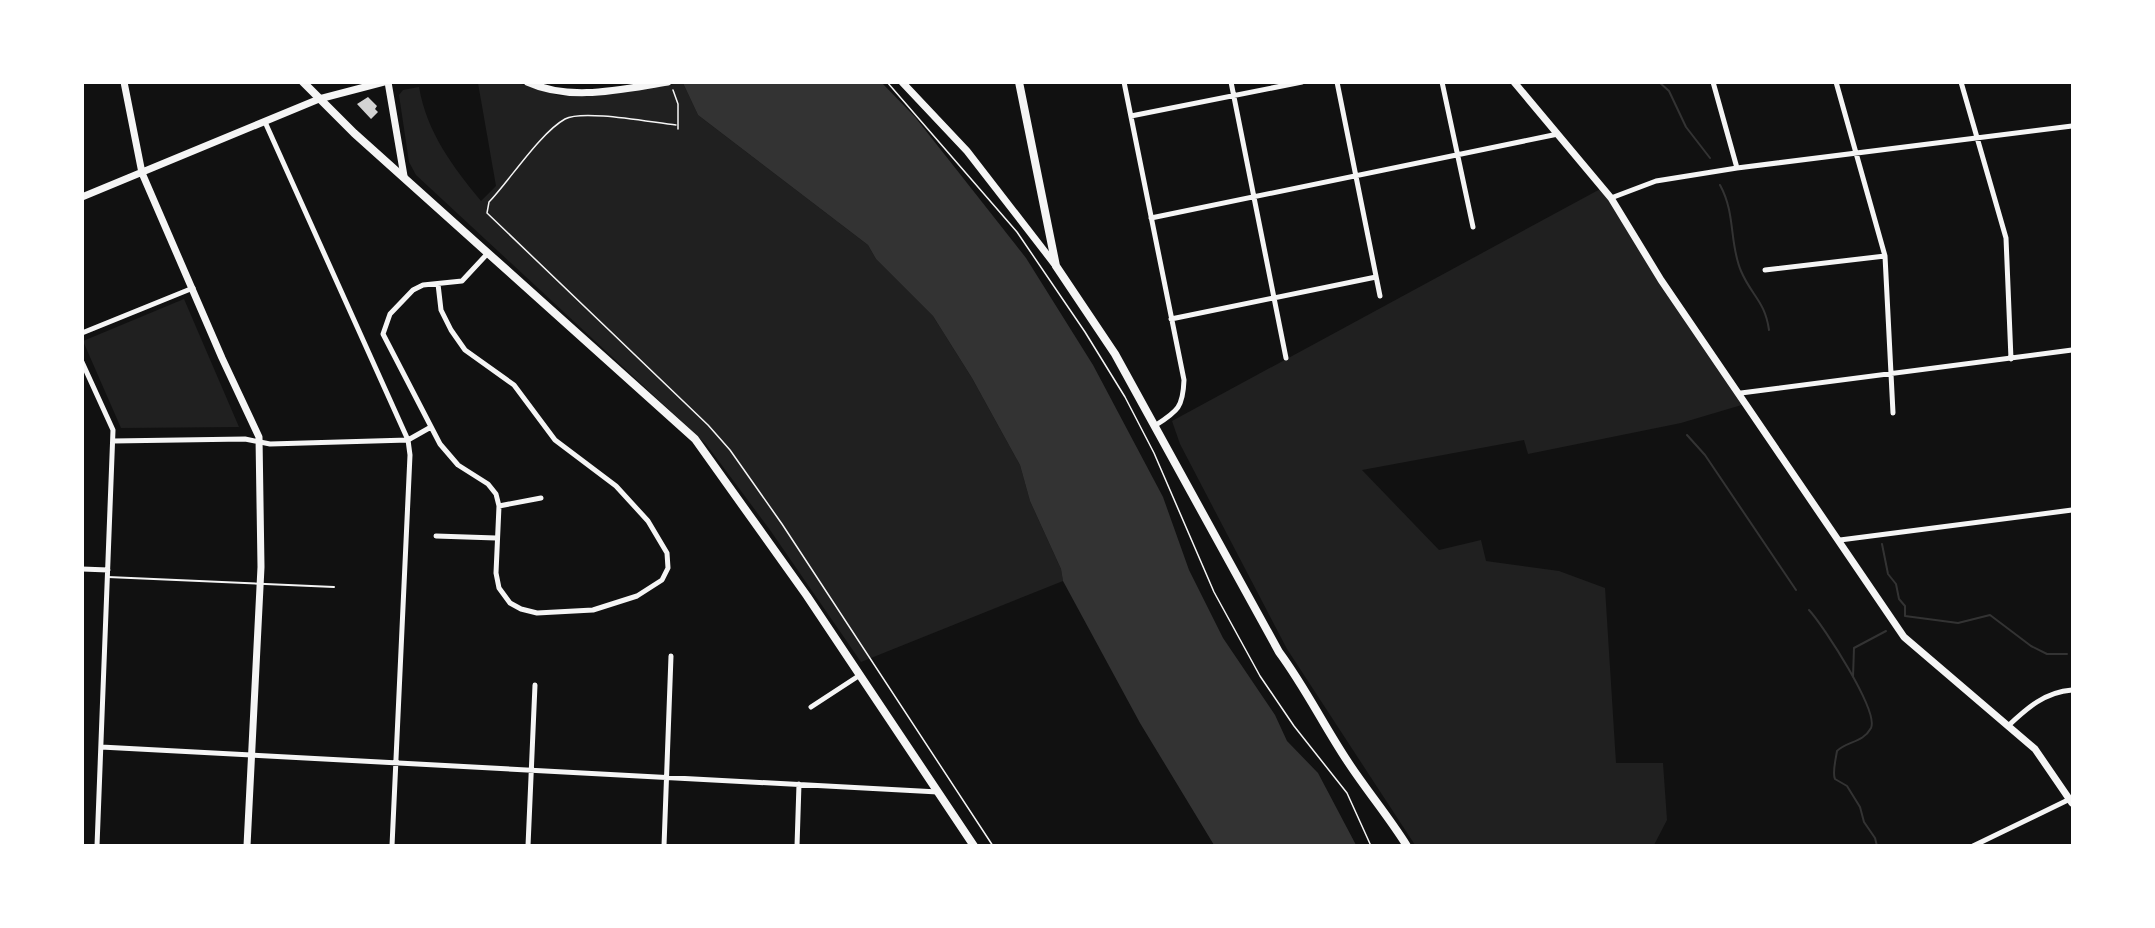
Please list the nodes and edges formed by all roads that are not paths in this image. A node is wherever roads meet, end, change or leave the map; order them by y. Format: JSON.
{"nodes":[{"id":1,"x":124,"y":82,"type":"edge"},
{"id":2,"x":303,"y":82,"type":"edge"},
{"id":3,"x":386,"y":82,"type":"edge"},
{"id":4,"x":527,"y":82,"type":"edge"},
{"id":5,"x":902,"y":82,"type":"edge"},
{"id":6,"x":1019,"y":82,"type":"edge"},
{"id":7,"x":1124,"y":82,"type":"edge"},
{"id":8,"x":1231,"y":82,"type":"edge"},
{"id":9,"x":1302,"y":82,"type":"edge"},
{"id":10,"x":1336,"y":82,"type":"edge"},
{"id":11,"x":1442,"y":82,"type":"edge"},
{"id":12,"x":1514,"y":82,"type":"edge"},
{"id":13,"x":1713,"y":82,"type":"edge"},
{"id":14,"x":1836,"y":82,"type":"edge"},
{"id":15,"x":1960,"y":82,"type":"edge"},
{"id":16,"x":659,"y":84,"type":"edge"},
{"id":17,"x":669,"y":85,"type":"edge"},
{"id":18,"x":1233,"y":96,"type":"junction"},
{"id":19,"x":319,"y":99,"type":"junction"},
{"id":20,"x":1131,"y":116,"type":"junction"},
{"id":21,"x":265,"y":122,"type":"junction"},
{"id":22,"x":2073,"y":126,"type":"edge"},
{"id":23,"x":1558,"y":134,"type":"junction"},
{"id":24,"x":1977,"y":137,"type":"junction"},
{"id":25,"x":1857,"y":152,"type":"junction"},
{"id":26,"x":1457,"y":157,"type":"junction"},
{"id":27,"x":1737,"y":168,"type":"junction"},
{"id":28,"x":142,"y":173,"type":"junction"},
{"id":29,"x":404,"y":176,"type":"junction"},
{"id":30,"x":1356,"y":177,"type":"junction"},
{"id":31,"x":82,"y":197,"type":"edge"},
{"id":32,"x":1254,"y":197,"type":"junction"},
{"id":33,"x":1611,"y":198,"type":"junction"},
{"id":34,"x":1151,"y":218,"type":"junction"},
{"id":35,"x":1473,"y":227,"type":"dead end"},
{"id":36,"x":488,"y":253,"type":"junction"},
{"id":37,"x":1885,"y":256,"type":"junction"},
{"id":38,"x":1056,"y":266,"type":"junction"},
{"id":39,"x":1765,"y":270,"type":"dead end"},
{"id":40,"x":1376,"y":277,"type":"junction"},
{"id":41,"x":438,"y":284,"type":"junction"},
{"id":42,"x":193,"y":288,"type":"junction"},
{"id":43,"x":1380,"y":296,"type":"dead end"},
{"id":44,"x":1274,"y":298,"type":"junction"},
{"id":45,"x":1172,"y":319,"type":"junction"},
{"id":46,"x":82,"y":333,"type":"edge"},
{"id":47,"x":2073,"y":350,"type":"edge"},
{"id":48,"x":1286,"y":358,"type":"dead end"},
{"id":49,"x":2011,"y":359,"type":"junction"},
{"id":50,"x":82,"y":362,"type":"edge"},
{"id":51,"x":1891,"y":374,"type":"junction"},
{"id":52,"x":1741,"y":393,"type":"junction"},
{"id":53,"x":1893,"y":413,"type":"dead end"},
{"id":54,"x":1156,"y":425,"type":"junction"},
{"id":55,"x":431,"y":427,"type":"junction"},
{"id":56,"x":408,"y":440,"type":"junction"},
{"id":57,"x":113,"y":441,"type":"junction"},
{"id":58,"x":259,"y":442,"type":"junction"},
{"id":59,"x":541,"y":498,"type":"dead end"},
{"id":60,"x":499,"y":506,"type":"junction"},
{"id":61,"x":2073,"y":510,"type":"edge"},
{"id":62,"x":436,"y":536,"type":"dead end"},
{"id":63,"x":496,"y":538,"type":"junction"},
{"id":64,"x":1840,"y":540,"type":"junction"},
{"id":65,"x":82,"y":569,"type":"edge"},
{"id":66,"x":108,"y":574,"type":"junction"},
{"id":67,"x":260,"y":583,"type":"junction"},
{"id":68,"x":334,"y":587,"type":"dead end"},
{"id":69,"x":671,"y":656,"type":"dead end"},
{"id":70,"x":860,"y":675,"type":"junction"},
{"id":71,"x":535,"y":685,"type":"dead end"},
{"id":72,"x":2073,"y":690,"type":"edge"},
{"id":73,"x":810,"y":707,"type":"dead end"},
{"id":74,"x":2008,"y":726,"type":"junction"},
{"id":75,"x":101,"y":747,"type":"junction"},
{"id":76,"x":251,"y":755,"type":"junction"},
{"id":77,"x":395,"y":761,"type":"junction"},
{"id":78,"x":531,"y":770,"type":"junction"},
{"id":79,"x":666,"y":777,"type":"junction"},
{"id":80,"x":799,"y":784,"type":"junction"},
{"id":81,"x":938,"y":792,"type":"junction"},
{"id":82,"x":2071,"y":801,"type":"edge"},
{"id":83,"x":97,"y":846,"type":"edge"},
{"id":84,"x":247,"y":846,"type":"edge"},
{"id":85,"x":392,"y":846,"type":"edge"},
{"id":86,"x":528,"y":846,"type":"edge"},
{"id":87,"x":664,"y":846,"type":"edge"},
{"id":88,"x":797,"y":846,"type":"edge"},
{"id":89,"x":974,"y":846,"type":"edge"},
{"id":90,"x":1407,"y":846,"type":"edge"},
{"id":91,"x":1973,"y":846,"type":"edge"}],
"edges":[{"from":1,"to":28,"type":"street"},
{"from":2,"to":19,"type":"main road"},
{"from":3,"to":19,"type":"street"},
{"from":3,"to":29,"type":"street"},
{"from":4,"to":16,"type":"street"},
{"from":5,"to":38,"type":"street"},
{"from":6,"to":38,"type":"main road"},
{"from":7,"to":20,"type":"street"},
{"from":8,"to":18,"type":"street"},
{"from":9,"to":18,"type":"street"},
{"from":10,"to":30,"type":"street"},
{"from":11,"to":26,"type":"street"},
{"from":12,"to":23,"type":"street"},
{"from":13,"to":27,"type":"street"},
{"from":14,"to":25,"type":"street"},
{"from":15,"to":24,"type":"street"},
{"from":16,"to":17,"type":"street"},
{"from":18,"to":20,"type":"street"},
{"from":18,"to":32,"type":"street"},
{"from":19,"to":21,"type":"street"},
{"from":19,"to":29,"type":"main road"},
{"from":20,"to":34,"type":"street"},
{"from":21,"to":28,"type":"street"},
{"from":21,"to":56,"type":"street"},
{"from":22,"to":24,"type":"street"},
{"from":23,"to":26,"type":"street"},
{"from":23,"to":33,"type":"street"},
{"from":24,"to":25,"type":"street"},
{"from":24,"to":49,"type":"street"},
{"from":25,"to":27,"type":"street"},
{"from":25,"to":37,"type":"street"},
{"from":26,"to":30,"type":"street"},
{"from":26,"to":35,"type":"street"},
{"from":27,"to":33,"type":"street"},
{"from":28,"to":31,"type":"street"},
{"from":28,"to":42,"type":"street"},
{"from":29,"to":36,"type":"main road"},
{"from":30,"to":32,"type":"street"},
{"from":30,"to":40,"type":"street"},
{"from":32,"to":34,"type":"street"},
{"from":32,"to":44,"type":"street"},
{"from":33,"to":52,"type":"street"},
{"from":34,"to":45,"type":"street"},
{"from":36,"to":41,"type":"street"},
{"from":36,"to":70,"type":"main road"},
{"from":37,"to":39,"type":"street"},
{"from":37,"to":51,"type":"street"},
{"from":38,"to":54,"type":"main road"},
{"from":40,"to":43,"type":"street"},
{"from":40,"to":44,"type":"street"},
{"from":41,"to":55,"type":"street"},
{"from":41,"to":63,"type":"street"},
{"from":42,"to":46,"type":"street"},
{"from":42,"to":58,"type":"street"},
{"from":44,"to":45,"type":"street"},
{"from":44,"to":48,"type":"street"},
{"from":45,"to":54,"type":"street"},
{"from":47,"to":49,"type":"street"},
{"from":49,"to":51,"type":"street"},
{"from":50,"to":57,"type":"street"},
{"from":51,"to":52,"type":"street"},
{"from":51,"to":53,"type":"street"},
{"from":52,"to":64,"type":"street"},
{"from":54,"to":90,"type":"main road"},
{"from":55,"to":56,"type":"street"},
{"from":55,"to":60,"type":"street"},
{"from":56,"to":58,"type":"street"},
{"from":56,"to":77,"type":"street"},
{"from":57,"to":58,"type":"street"},
{"from":57,"to":66,"type":"street"},
{"from":58,"to":67,"type":"street"},
{"from":59,"to":60,"type":"street"},
{"from":60,"to":63,"type":"street"},
{"from":61,"to":64,"type":"street"},
{"from":62,"to":63,"type":"street"},
{"from":64,"to":74,"type":"street"},
{"from":65,"to":66,"type":"street"},
{"from":66,"to":67,"type":"lane"},
{"from":66,"to":75,"type":"street"},
{"from":67,"to":68,"type":"lane"},
{"from":67,"to":76,"type":"street"},
{"from":69,"to":79,"type":"street"},
{"from":70,"to":73,"type":"street"},
{"from":70,"to":81,"type":"main road"},
{"from":71,"to":78,"type":"street"},
{"from":72,"to":74,"type":"street"},
{"from":74,"to":82,"type":"street"},
{"from":75,"to":76,"type":"street"},
{"from":75,"to":83,"type":"street"},
{"from":76,"to":77,"type":"street"},
{"from":76,"to":84,"type":"street"},
{"from":77,"to":78,"type":"street"},
{"from":77,"to":85,"type":"street"},
{"from":78,"to":79,"type":"street"},
{"from":78,"to":86,"type":"street"},
{"from":79,"to":80,"type":"street"},
{"from":79,"to":87,"type":"street"},
{"from":80,"to":81,"type":"street"},
{"from":80,"to":88,"type":"street"},
{"from":81,"to":89,"type":"main road"},
{"from":82,"to":91,"type":"street"}]}
